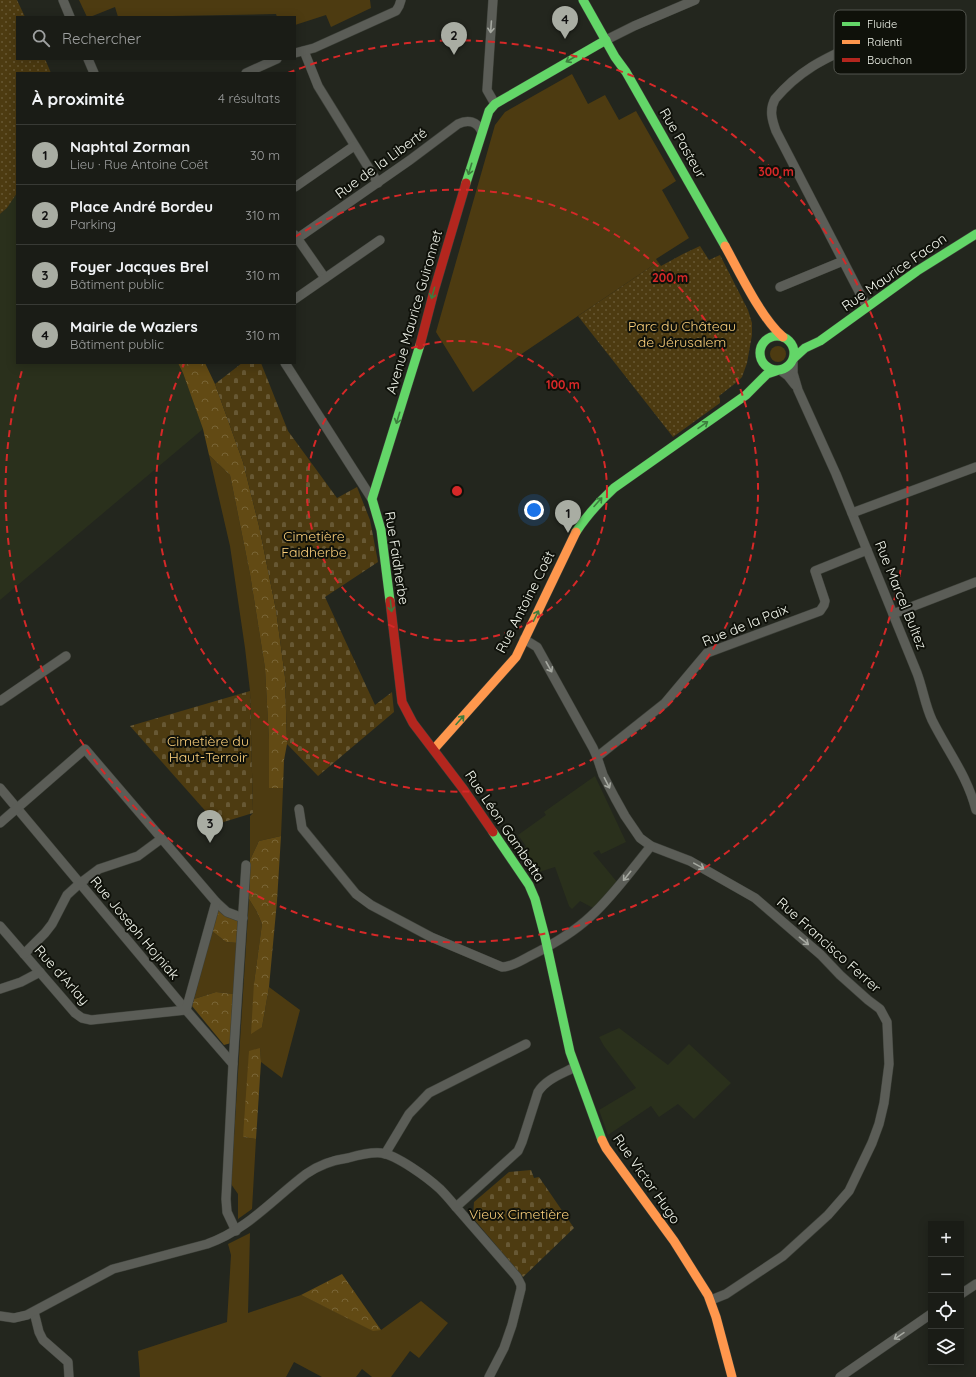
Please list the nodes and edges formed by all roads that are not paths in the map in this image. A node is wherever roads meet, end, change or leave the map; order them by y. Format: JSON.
{"nodes":[{"id":1,"x":63,"y":0,"type":"edge"},
{"id":2,"x":401,"y":0,"type":"edge"},
{"id":3,"x":493,"y":0,"type":"edge"},
{"id":4,"x":583,"y":0,"type":"edge"},
{"id":5,"x":695,"y":0,"type":"edge"},
{"id":6,"x":70,"y":16,"type":"edge"},
{"id":7,"x":606,"y":40,"type":"junction"},
{"id":8,"x":300,"y":52,"type":"edge"},
{"id":9,"x":834,"y":55,"type":"edge"},
{"id":10,"x":88,"y":60,"type":"edge"},
{"id":11,"x":275,"y":60,"type":"edge"},
{"id":12,"x":94,"y":72,"type":"edge"},
{"id":13,"x":248,"y":72,"type":"edge"},
{"id":14,"x":495,"y":104,"type":"junction"},
{"id":15,"x":482,"y":132,"type":"junction"},
{"id":16,"x":354,"y":146,"type":"junction"},
{"id":17,"x":378,"y":183,"type":"junction"},
{"id":18,"x":296,"y":186,"type":"edge"},
{"id":19,"x":976,"y":234,"type":"edge"},
{"id":20,"x":296,"y":238,"type":"edge"},
{"id":21,"x":380,"y":240,"type":"dead end"},
{"id":22,"x":843,"y":261,"type":"junction"},
{"id":23,"x":325,"y":278,"type":"junction"},
{"id":24,"x":780,"y":287,"type":"dead end"},
{"id":25,"x":296,"y":298,"type":"edge"},
{"id":26,"x":757,"y":302,"type":"junction"},
{"id":27,"x":867,"y":307,"type":"junction"},
{"id":28,"x":828,"y":335,"type":"junction"},
{"id":29,"x":785,"y":338,"type":"junction"},
{"id":30,"x":764,"y":343,"type":"junction"},
{"id":31,"x":794,"y":359,"type":"junction"},
{"id":32,"x":286,"y":364,"type":"edge"},
{"id":33,"x":778,"y":370,"type":"junction"},
{"id":34,"x":798,"y":390,"type":"junction"},
{"id":35,"x":976,"y":467,"type":"edge"},
{"id":36,"x":372,"y":499,"type":"junction"},
{"id":37,"x":852,"y":513,"type":"junction"},
{"id":38,"x":867,"y":550,"type":"junction"},
{"id":39,"x":976,"y":582,"type":"edge"},
{"id":40,"x":893,"y":614,"type":"junction"},
{"id":41,"x":524,"y":639,"type":"junction"},
{"id":42,"x":66,"y":656,"type":"dead end"},
{"id":43,"x":0,"y":701,"type":"edge"},
{"id":44,"x":434,"y":749,"type":"junction"},
{"id":45,"x":597,"y":757,"type":"junction"},
{"id":46,"x":0,"y":788,"type":"edge"},
{"id":47,"x":17,"y":809,"type":"junction"},
{"id":48,"x":299,"y":809,"type":"dead end"},
{"id":49,"x":976,"y":810,"type":"edge"},
{"id":50,"x":0,"y":823,"type":"edge"},
{"id":51,"x":161,"y":839,"type":"junction"},
{"id":52,"x":651,"y":846,"type":"junction"},
{"id":53,"x":246,"y":865,"type":"dead end"},
{"id":54,"x":79,"y":884,"type":"junction"},
{"id":55,"x":216,"y":902,"type":"junction"},
{"id":56,"x":243,"y":918,"type":"junction"},
{"id":57,"x":0,"y":926,"type":"edge"},
{"id":58,"x":547,"y":947,"type":"junction"},
{"id":59,"x":24,"y":954,"type":"junction"},
{"id":60,"x":40,"y":972,"type":"junction"},
{"id":61,"x":0,"y":989,"type":"edge"},
{"id":62,"x":186,"y":1010,"type":"junction"},
{"id":63,"x":526,"y":1044,"type":"dead end"},
{"id":64,"x":233,"y":1064,"type":"junction"},
{"id":65,"x":575,"y":1067,"type":"junction"},
{"id":66,"x":385,"y":1154,"type":"junction"},
{"id":67,"x":456,"y":1207,"type":"junction"},
{"id":68,"x":236,"y":1231,"type":"junction"},
{"id":69,"x":976,"y":1284,"type":"edge"},
{"id":70,"x":962,"y":1293,"type":"edge"},
{"id":71,"x":711,"y":1300,"type":"junction"},
{"id":72,"x":34,"y":1312,"type":"junction"},
{"id":73,"x":0,"y":1316,"type":"edge"},
{"id":74,"x":928,"y":1316,"type":"edge"},
{"id":75,"x":69,"y":1377,"type":"edge"},
{"id":76,"x":489,"y":1377,"type":"edge"},
{"id":77,"x":732,"y":1377,"type":"edge"},
{"id":78,"x":840,"y":1377,"type":"edge"}],
"edges":[{"from":1,"to":6,"type":"street"},
{"from":2,"to":8,"type":"street"},
{"from":3,"to":14,"type":"street","one_way":true},
{"from":4,"to":7,"type":"street","name":"Rue Pasteur"},
{"from":5,"to":7,"type":"street"},
{"from":7,"to":14,"type":"street","one_way":true},
{"from":7,"to":26,"type":"street","name":"Rue Pasteur"},
{"from":8,"to":16,"type":"street"},
{"from":9,"to":22,"type":"street"},
{"from":10,"to":12,"type":"street"},
{"from":11,"to":13,"type":"street"},
{"from":14,"to":15,"type":"street","name":"Avenue Maurice Guironnet"},
{"from":15,"to":17,"type":"street","name":"Rue de la Liberté"},
{"from":15,"to":36,"type":"street","name":"Avenue Maurice Guironnet","one_way":true},
{"from":16,"to":17,"type":"street"},
{"from":16,"to":18,"type":"street"},
{"from":17,"to":20,"type":"street","name":"Rue de la Liberté"},
{"from":19,"to":27,"type":"street","name":"Rue Maurice Facon"},
{"from":20,"to":23,"type":"street"},
{"from":21,"to":23,"type":"street"},
{"from":22,"to":24,"type":"street"},
{"from":22,"to":27,"type":"street"},
{"from":23,"to":25,"type":"street"},
{"from":26,"to":29,"type":"street","name":"Rue Pasteur"},
{"from":26,"to":30,"type":"street","name":"Rue Pasteur"},
{"from":27,"to":28,"type":"street","name":"Rue Maurice Facon"},
{"from":28,"to":29,"type":"street","name":"Rue Maurice Facon"},
{"from":28,"to":31,"type":"street","name":"Rue Maurice Facon"},
{"from":29,"to":30,"type":"street"},
{"from":29,"to":31,"type":"street"},
{"from":30,"to":33,"type":"street"},
{"from":31,"to":33,"type":"street"},
{"from":31,"to":34,"type":"street","name":"Rue Marcel Bultez"},
{"from":32,"to":36,"type":"street","name":"Rue Faidherbe"},
{"from":33,"to":34,"type":"street","name":"Rue Marcel Bultez"},
{"from":41,"to":33,"type":"street","name":"Rue Antoine Coët","one_way":true},
{"from":34,"to":37,"type":"street","name":"Rue Marcel Bultez"},
{"from":35,"to":37,"type":"street"},
{"from":36,"to":44,"type":"street","name":"Rue Faidherbe","one_way":true},
{"from":37,"to":38,"type":"street","name":"Rue Marcel Bultez"},
{"from":38,"to":40,"type":"street","name":"Rue Marcel Bultez"},
{"from":38,"to":45,"type":"street","name":"Rue de la Paix"},
{"from":39,"to":40,"type":"street"},
{"from":40,"to":49,"type":"street","name":"Rue Marcel Bultez"},
{"from":44,"to":41,"type":"street","name":"Rue Antoine Coët","one_way":true},
{"from":41,"to":45,"type":"street","name":"Rue Francisco Ferrer","one_way":true},
{"from":42,"to":43,"type":"street"},
{"from":44,"to":58,"type":"street","name":"Rue Léon Gambetta"},
{"from":45,"to":52,"type":"street","name":"Rue Francisco Ferrer","one_way":true},
{"from":46,"to":47,"type":"street","name":"Rue Joseph Hojniak"},
{"from":47,"to":50,"type":"street"},
{"from":47,"to":51,"type":"street"},
{"from":47,"to":54,"type":"street","name":"Rue Joseph Hojniak"},
{"from":48,"to":58,"type":"street"},
{"from":51,"to":54,"type":"street"},
{"from":51,"to":55,"type":"street"},
{"from":52,"to":58,"type":"street","one_way":true},
{"from":52,"to":71,"type":"street","name":"Rue Francisco Ferrer","one_way":true},
{"from":53,"to":56,"type":"street"},
{"from":54,"to":59,"type":"street"},
{"from":54,"to":62,"type":"street","name":"Rue Joseph Hojniak"},
{"from":55,"to":56,"type":"street"},
{"from":55,"to":62,"type":"street"},
{"from":56,"to":64,"type":"street"},
{"from":57,"to":59,"type":"street","name":"Rue d'Arlay"},
{"from":58,"to":65,"type":"street","name":"Rue Léon Gambetta"},
{"from":59,"to":60,"type":"street","name":"Rue d'Arlay"},
{"from":60,"to":61,"type":"street"},
{"from":60,"to":62,"type":"street","name":"Rue d'Arlay"},
{"from":62,"to":64,"type":"street","name":"Rue Joseph Hojniak"},
{"from":63,"to":66,"type":"street"},
{"from":64,"to":68,"type":"street"},
{"from":65,"to":67,"type":"street"},
{"from":65,"to":71,"type":"street","name":"Rue Victor Hugo"},
{"from":66,"to":67,"type":"street"},
{"from":66,"to":68,"type":"street"},
{"from":67,"to":76,"type":"street"},
{"from":68,"to":72,"type":"street"},
{"from":69,"to":70,"type":"street"},
{"from":71,"to":77,"type":"street","name":"Rue Victor Hugo"},
{"from":72,"to":73,"type":"street"},
{"from":72,"to":75,"type":"street"},
{"from":74,"to":78,"type":"street","one_way":true}]}
